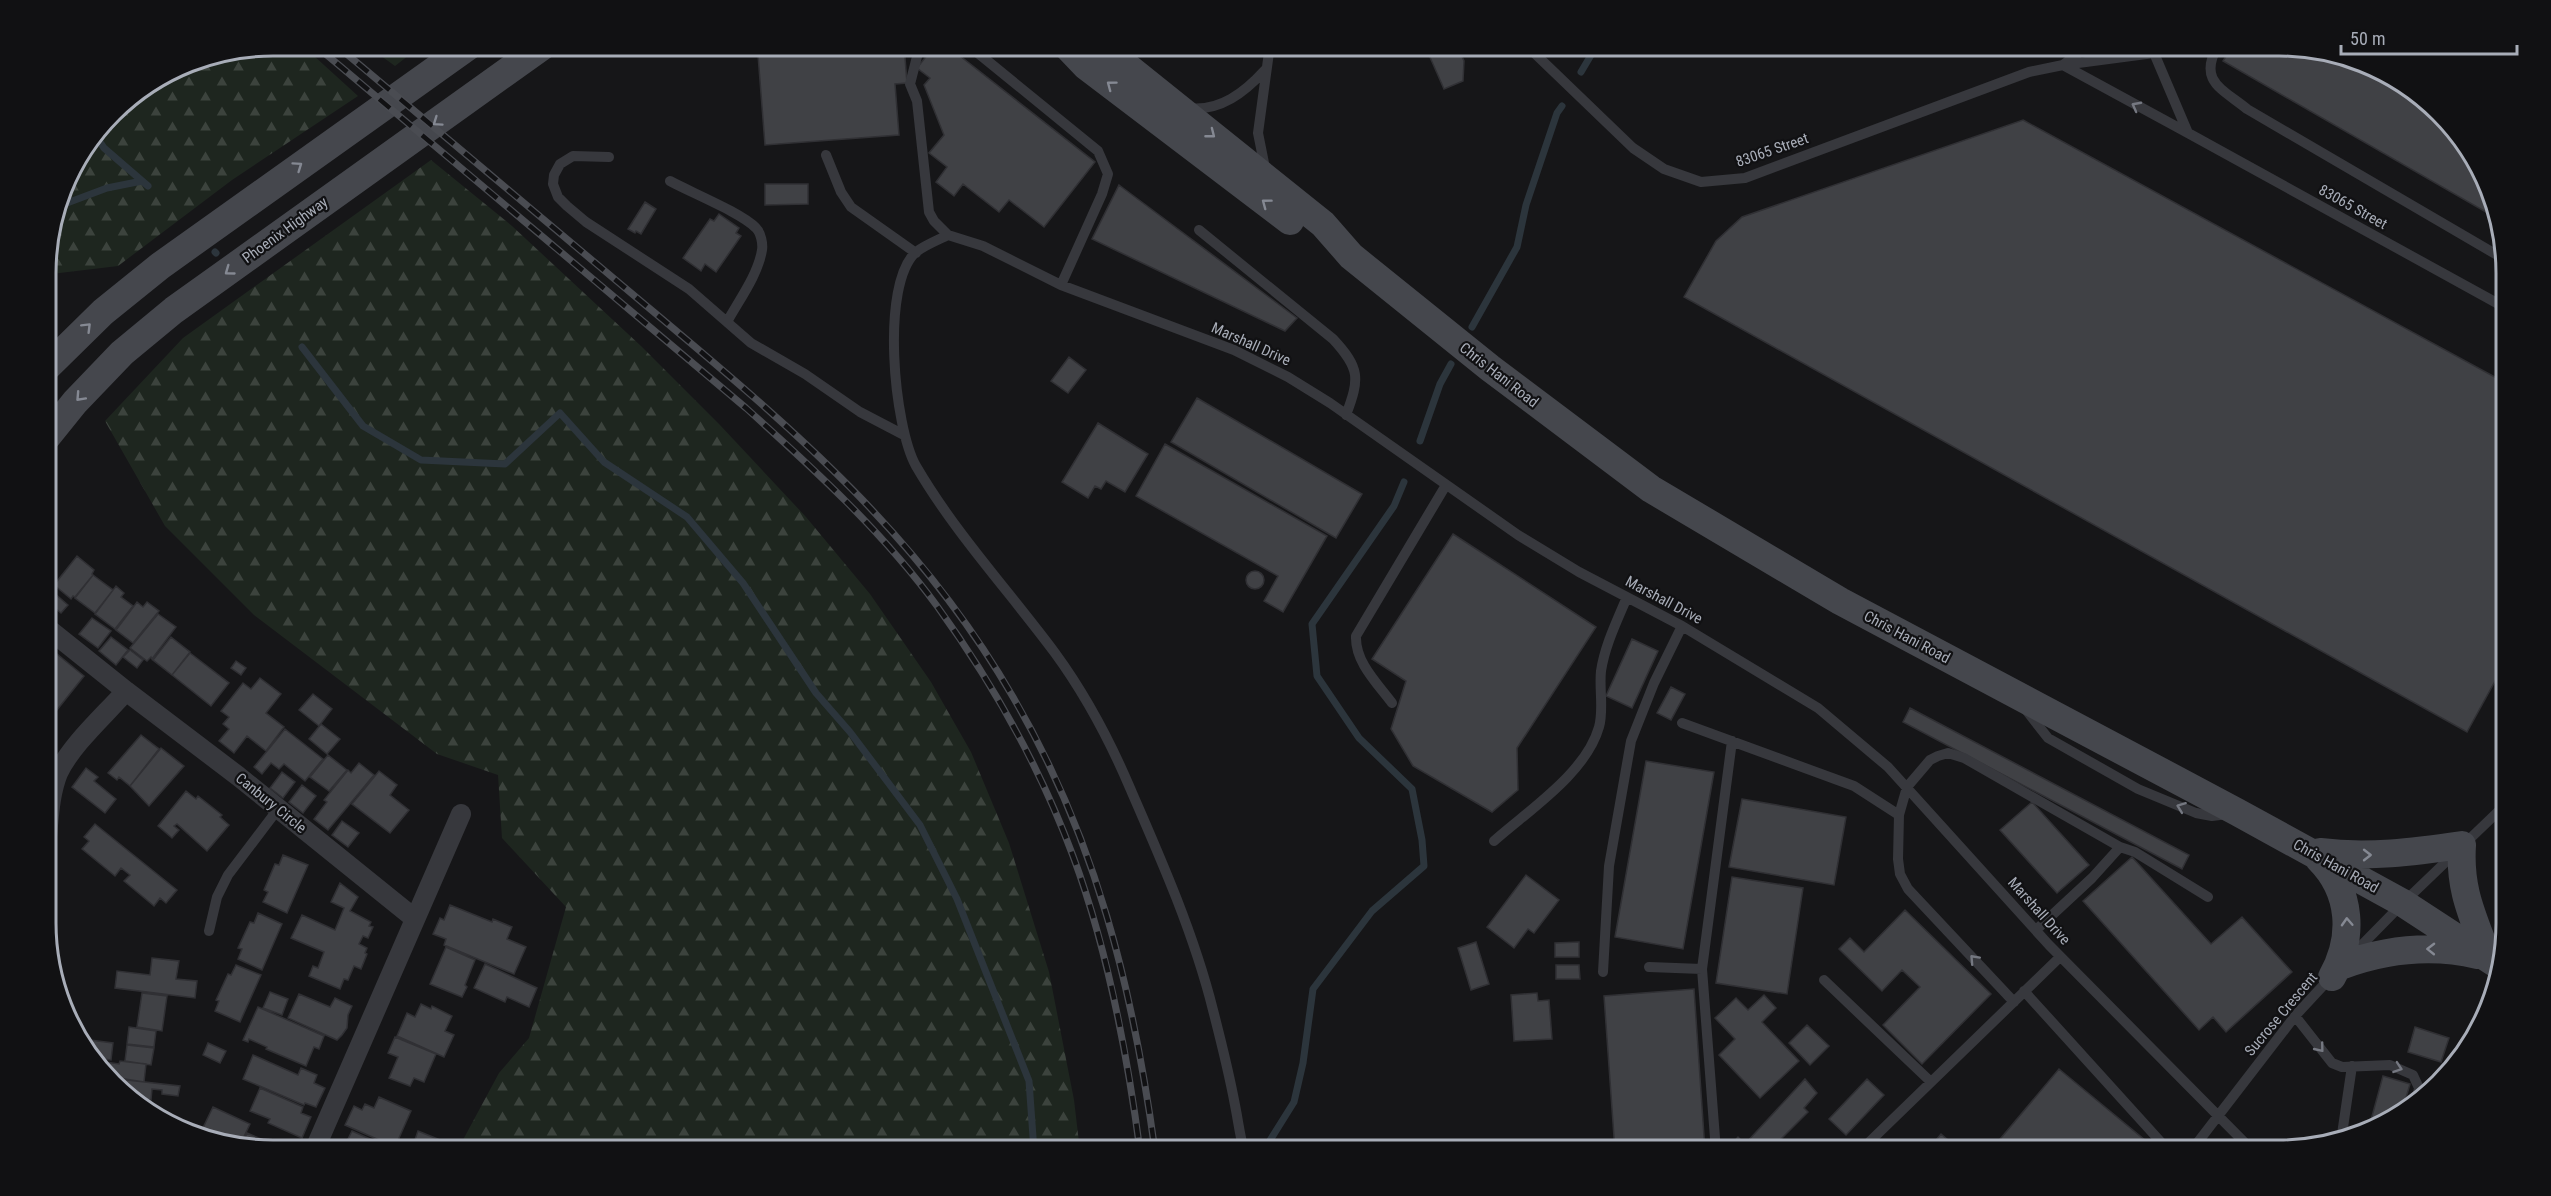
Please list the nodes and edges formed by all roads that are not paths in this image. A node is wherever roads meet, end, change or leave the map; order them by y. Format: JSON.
{"nodes":[{"id":1,"x":455,"y":56,"type":"edge"},
{"id":2,"x":529,"y":56,"type":"edge"},
{"id":3,"x":917,"y":56,"type":"edge"},
{"id":4,"x":981,"y":56,"type":"edge"},
{"id":5,"x":1076,"y":56,"type":"edge"},
{"id":6,"x":1113,"y":56,"type":"edge"},
{"id":7,"x":1268,"y":56,"type":"edge"},
{"id":8,"x":1537,"y":56,"type":"edge"},
{"id":9,"x":2074,"y":56,"type":"edge"},
{"id":10,"x":2114,"y":56,"type":"edge"},
{"id":11,"x":2158,"y":56,"type":"edge"},
{"id":12,"x":2213,"y":56,"type":"edge"},
{"id":13,"x":2062,"y":65,"type":"junction"},
{"id":14,"x":1265,"y":70,"type":"junction"},
{"id":15,"x":1176,"y":107,"type":"junction"},
{"id":16,"x":2188,"y":133,"type":"junction"},
{"id":17,"x":826,"y":155,"type":"dead end"},
{"id":18,"x":609,"y":157,"type":"dead end"},
{"id":19,"x":1269,"y":179,"type":"junction"},
{"id":20,"x":670,"y":181,"type":"dead end"},
{"id":21,"x":1199,"y":230,"type":"dead end"},
{"id":22,"x":948,"y":235,"type":"junction"},
{"id":23,"x":916,"y":253,"type":"junction"},
{"id":24,"x":2495,"y":254,"type":"edge"},
{"id":25,"x":1351,"y":256,"type":"junction"},
{"id":26,"x":1061,"y":285,"type":"junction"},
{"id":27,"x":2496,"y":303,"type":"edge"},
{"id":28,"x":727,"y":322,"type":"junction"},
{"id":29,"x":56,"y":358,"type":"edge"},
{"id":30,"x":1346,"y":415,"type":"junction"},
{"id":31,"x":56,"y":426,"type":"edge"},
{"id":32,"x":904,"y":435,"type":"junction"},
{"id":33,"x":1446,"y":485,"type":"junction"},
{"id":34,"x":1627,"y":597,"type":"junction"},
{"id":35,"x":1682,"y":626,"type":"junction"},
{"id":36,"x":56,"y":635,"type":"edge"},
{"id":37,"x":126,"y":692,"type":"junction"},
{"id":38,"x":1392,"y":703,"type":"dead end"},
{"id":39,"x":1682,"y":723,"type":"dead end"},
{"id":40,"x":1732,"y":741,"type":"junction"},
{"id":41,"x":56,"y":781,"type":"edge"},
{"id":42,"x":1907,"y":788,"type":"junction"},
{"id":43,"x":278,"y":809,"type":"junction"},
{"id":44,"x":2496,"y":813,"type":"edge"},
{"id":45,"x":461,"y":814,"type":"dead end"},
{"id":46,"x":1899,"y":815,"type":"junction"},
{"id":47,"x":1494,"y":841,"type":"dead end"},
{"id":48,"x":2462,"y":845,"type":"junction"},
{"id":49,"x":2120,"y":847,"type":"junction"},
{"id":50,"x":2309,"y":850,"type":"junction"},
{"id":51,"x":2208,"y":897,"type":"dead end"},
{"id":52,"x":2403,"y":903,"type":"junction"},
{"id":53,"x":414,"y":918,"type":"junction"},
{"id":54,"x":2036,"y":930,"type":"junction"},
{"id":55,"x":209,"y":931,"type":"dead end"},
{"id":56,"x":2060,"y":957,"type":"junction"},
{"id":57,"x":2492,"y":960,"type":"edge"},
{"id":58,"x":2493,"y":961,"type":"edge"},
{"id":59,"x":1649,"y":967,"type":"dead end"},
{"id":60,"x":1702,"y":969,"type":"junction"},
{"id":61,"x":2337,"y":971,"type":"junction"},
{"id":62,"x":1603,"y":972,"type":"dead end"},
{"id":63,"x":1824,"y":980,"type":"dead end"},
{"id":64,"x":2024,"y":992,"type":"junction"},
{"id":65,"x":2014,"y":1002,"type":"junction"},
{"id":66,"x":2295,"y":1016,"type":"junction"},
{"id":67,"x":2352,"y":1066,"type":"junction"},
{"id":68,"x":1931,"y":1082,"type":"junction"},
{"id":69,"x":2419,"y":1090,"type":"edge"},
{"id":70,"x":2220,"y":1115,"type":"junction"},
{"id":71,"x":2343,"y":1131,"type":"edge"},
{"id":72,"x":318,"y":1141,"type":"edge"},
{"id":73,"x":1242,"y":1141,"type":"edge"},
{"id":74,"x":1715,"y":1141,"type":"edge"},
{"id":75,"x":1870,"y":1141,"type":"edge"},
{"id":76,"x":2161,"y":1141,"type":"edge"},
{"id":77,"x":2198,"y":1141,"type":"edge"},
{"id":78,"x":2245,"y":1141,"type":"edge"}],
"edges":[{"from":29,"to":1,"type":"main road","one_way":true},
{"from":2,"to":31,"type":"main road","name":"Phoenix Highway","one_way":true},
{"from":3,"to":22,"type":"lane"},
{"from":4,"to":26,"type":"lane"},
{"from":25,"to":5,"type":"main road","name":"Chris Hani Road","one_way":true},
{"from":6,"to":15,"type":"main road","name":"Chris Hani Road"},
{"from":7,"to":14,"type":"lane"},
{"from":8,"to":13,"type":"lane","name":"83065 Street"},
{"from":9,"to":13,"type":"lane","name":"83065 Street"},
{"from":10,"to":13,"type":"lane","name":"83065 Street"},
{"from":11,"to":16,"type":"lane","name":"83065 Street"},
{"from":12,"to":24,"type":"lane"},
{"from":16,"to":13,"type":"lane","name":"83065 Street","one_way":true},
{"from":14,"to":15,"type":"lane"},
{"from":14,"to":19,"type":"lane"},
{"from":15,"to":19,"type":"main road","name":"Chris Hani Road","one_way":true},
{"from":16,"to":27,"type":"lane","name":"83065 Street"},
{"from":17,"to":23,"type":"lane"},
{"from":18,"to":28,"type":"lane"},
{"from":19,"to":25,"type":"main road","name":"Chris Hani Road"},
{"from":20,"to":28,"type":"lane"},
{"from":21,"to":30,"type":"lane"},
{"from":22,"to":23,"type":"lane"},
{"from":22,"to":26,"type":"lane","name":"Marshall Drive"},
{"from":23,"to":32,"type":"lane"},
{"from":25,"to":50,"type":"main road","name":"Chris Hani Road"},
{"from":26,"to":30,"type":"lane","name":"Marshall Drive"},
{"from":28,"to":32,"type":"lane"},
{"from":30,"to":33,"type":"lane","name":"Marshall Drive"},
{"from":32,"to":73,"type":"lane"},
{"from":33,"to":34,"type":"lane","name":"Marshall Drive"},
{"from":33,"to":38,"type":"lane"},
{"from":34,"to":35,"type":"lane","name":"Marshall Drive"},
{"from":34,"to":47,"type":"lane"},
{"from":35,"to":42,"type":"lane","name":"Marshall Drive"},
{"from":35,"to":62,"type":"lane"},
{"from":36,"to":37,"type":"street","name":"Canbury Circle"},
{"from":37,"to":41,"type":"street"},
{"from":37,"to":43,"type":"street","name":"Canbury Circle"},
{"from":39,"to":40,"type":"lane"},
{"from":40,"to":46,"type":"lane"},
{"from":40,"to":60,"type":"lane"},
{"from":42,"to":46,"type":"lane"},
{"from":42,"to":49,"type":"lane"},
{"from":42,"to":54,"type":"lane","name":"Marshall Drive"},
{"from":43,"to":53,"type":"street","name":"Canbury Circle"},
{"from":43,"to":55,"type":"lane"},
{"from":44,"to":48,"type":"lane","name":"Sucrose Crescent"},
{"from":45,"to":53,"type":"street"},
{"from":65,"to":46,"type":"lane","one_way":true},
{"from":50,"to":48,"type":"main road","one_way":true},
{"from":48,"to":52,"type":"lane","name":"Sucrose Crescent"},
{"from":48,"to":57,"type":"main road"},
{"from":49,"to":51,"type":"lane"},
{"from":49,"to":54,"type":"lane"},
{"from":50,"to":52,"type":"main road","name":"Chris Hani Road"},
{"from":61,"to":50,"type":"main road","one_way":true},
{"from":52,"to":58,"type":"main road","name":"Chris Hani Road"},
{"from":52,"to":61,"type":"lane","name":"Sucrose Crescent"},
{"from":53,"to":72,"type":"street"},
{"from":54,"to":56,"type":"lane","name":"Marshall Drive"},
{"from":56,"to":64,"type":"lane"},
{"from":56,"to":70,"type":"lane","name":"Marshall Drive"},
{"from":58,"to":61,"type":"main road","one_way":true},
{"from":59,"to":60,"type":"lane"},
{"from":60,"to":74,"type":"lane"},
{"from":61,"to":66,"type":"lane","name":"Sucrose Crescent"},
{"from":63,"to":68,"type":"lane"},
{"from":64,"to":65,"type":"lane"},
{"from":64,"to":76,"type":"lane"},
{"from":65,"to":68,"type":"lane"},
{"from":66,"to":67,"type":"lane","one_way":true},
{"from":66,"to":70,"type":"lane","name":"Sucrose Crescent"},
{"from":67,"to":69,"type":"lane","one_way":true},
{"from":67,"to":71,"type":"lane"},
{"from":68,"to":75,"type":"lane"},
{"from":70,"to":77,"type":"lane","name":"Sucrose Crescent"},
{"from":70,"to":78,"type":"lane","name":"Marshall Drive"}]}
